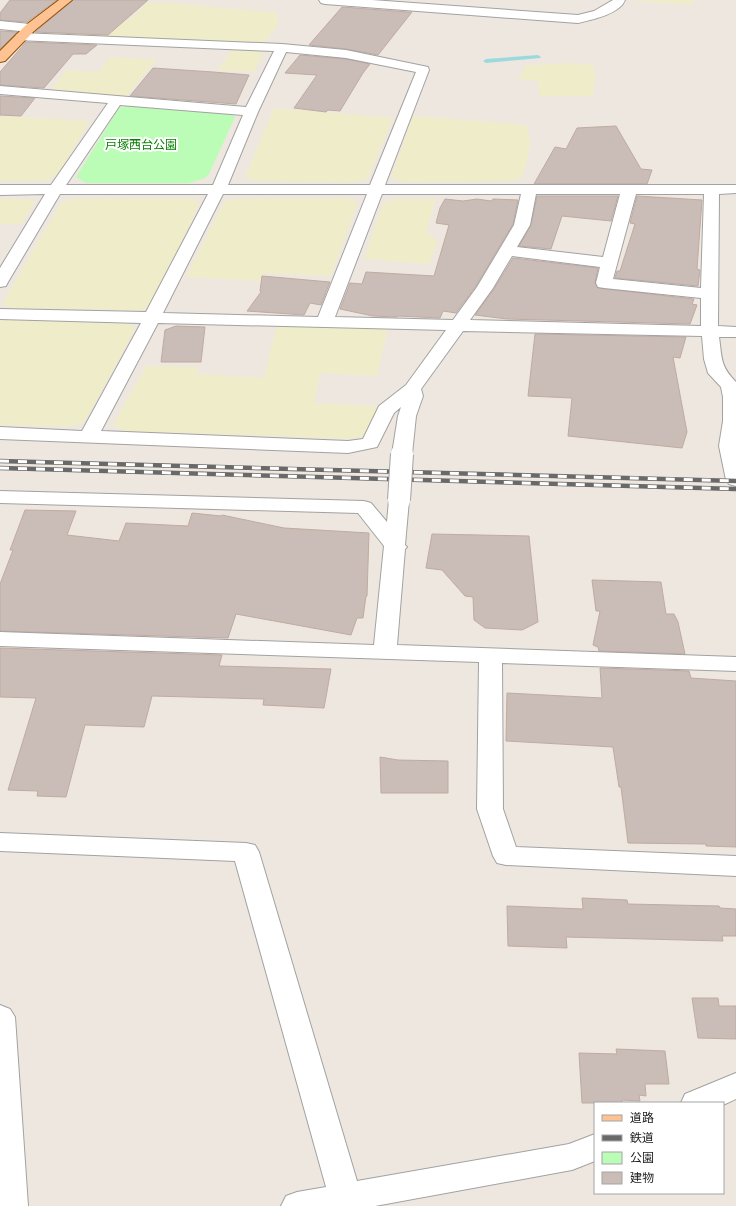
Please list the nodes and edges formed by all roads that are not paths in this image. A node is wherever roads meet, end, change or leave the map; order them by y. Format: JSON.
{"nodes":[{"id":1,"x":66,"y":0,"type":"edge"},
{"id":2,"x":325,"y":0,"type":"edge"},
{"id":3,"x":619,"y":0,"type":"edge"},
{"id":4,"x":427,"y":4,"type":"edge"},
{"id":5,"x":0,"y":25,"type":"edge"},
{"id":6,"x":26,"y":32,"type":"junction"},
{"id":7,"x":282,"y":48,"type":"junction"},
{"id":8,"x":0,"y":58,"type":"edge"},
{"id":9,"x":0,"y":90,"type":"edge"},
{"id":10,"x":116,"y":101,"type":"junction"},
{"id":11,"x":251,"y":112,"type":"junction"},
{"id":12,"x":376,"y":189,"type":"junction"},
{"id":13,"x":736,"y":189,"type":"edge"},
{"id":14,"x":0,"y":190,"type":"edge"},
{"id":15,"x":55,"y":190,"type":"junction"},
{"id":16,"x":218,"y":190,"type":"junction"},
{"id":17,"x":530,"y":190,"type":"junction"},
{"id":18,"x":629,"y":190,"type":"junction"},
{"id":19,"x":712,"y":190,"type":"junction"},
{"id":20,"x":506,"y":251,"type":"junction"},
{"id":21,"x":610,"y":263,"type":"junction"},
{"id":22,"x":0,"y":282,"type":"edge"},
{"id":23,"x":709,"y":294,"type":"junction"},
{"id":24,"x":0,"y":314,"type":"edge"},
{"id":25,"x":152,"y":318,"type":"junction"},
{"id":26,"x":324,"y":322,"type":"junction"},
{"id":27,"x":458,"y":325,"type":"junction"},
{"id":28,"x":711,"y":331,"type":"junction"},
{"id":29,"x":736,"y":332,"type":"edge"},
{"id":30,"x":412,"y":389,"type":"junction"},
{"id":31,"x":0,"y":433,"type":"edge"},
{"id":32,"x":88,"y":436,"type":"junction"},
{"id":33,"x":736,"y":480,"type":"edge"},
{"id":34,"x":0,"y":497,"type":"edge"},
{"id":35,"x":396,"y":547,"type":"junction"},
{"id":36,"x":0,"y":639,"type":"edge"},
{"id":37,"x":385,"y":652,"type":"junction"},
{"id":38,"x":491,"y":656,"type":"junction"},
{"id":39,"x":736,"y":664,"type":"edge"},
{"id":40,"x":0,"y":842,"type":"edge"},
{"id":41,"x":736,"y":866,"type":"edge"},
{"id":42,"x":0,"y":1017,"type":"edge"},
{"id":43,"x":736,"y":1085,"type":"edge"},
{"id":44,"x":698,"y":1102,"type":"edge"},
{"id":45,"x":594,"y":1147,"type":"edge"},
{"id":46,"x":347,"y":1201,"type":"edge"},
{"id":47,"x":12,"y":1206,"type":"edge"},
{"id":48,"x":297,"y":1206,"type":"edge"}],
"edges":[{"from":1,"to":6,"type":"main road"},
{"from":2,"to":4,"type":"street"},
{"from":3,"to":4,"type":"street"},
{"from":5,"to":6,"type":"street"},
{"from":6,"to":7,"type":"street"},
{"from":6,"to":8,"type":"main road"},
{"from":7,"to":11,"type":"street"},
{"from":7,"to":12,"type":"street"},
{"from":9,"to":10,"type":"street"},
{"from":10,"to":11,"type":"street"},
{"from":10,"to":15,"type":"street"},
{"from":11,"to":16,"type":"street"},
{"from":12,"to":16,"type":"street"},
{"from":12,"to":17,"type":"street"},
{"from":12,"to":26,"type":"street"},
{"from":13,"to":19,"type":"street"},
{"from":14,"to":15,"type":"street"},
{"from":15,"to":16,"type":"street"},
{"from":15,"to":22,"type":"street"},
{"from":16,"to":25,"type":"street"},
{"from":17,"to":18,"type":"street"},
{"from":17,"to":20,"type":"street"},
{"from":18,"to":19,"type":"street"},
{"from":18,"to":21,"type":"street"},
{"from":19,"to":23,"type":"street"},
{"from":20,"to":21,"type":"street"},
{"from":20,"to":27,"type":"street"},
{"from":21,"to":23,"type":"street"},
{"from":23,"to":28,"type":"street"},
{"from":24,"to":25,"type":"street"},
{"from":25,"to":26,"type":"street"},
{"from":25,"to":32,"type":"street"},
{"from":26,"to":27,"type":"street"},
{"from":27,"to":28,"type":"street"},
{"from":27,"to":30,"type":"street"},
{"from":28,"to":29,"type":"street"},
{"from":28,"to":33,"type":"street"},
{"from":30,"to":32,"type":"street"},
{"from":30,"to":35,"type":"street","bridge":true},
{"from":31,"to":32,"type":"street"},
{"from":34,"to":35,"type":"street"},
{"from":35,"to":37,"type":"street"},
{"from":36,"to":37,"type":"street"},
{"from":37,"to":38,"type":"street"},
{"from":38,"to":39,"type":"street"},
{"from":38,"to":41,"type":"street"},
{"from":40,"to":46,"type":"street"},
{"from":42,"to":47,"type":"street"},
{"from":43,"to":44,"type":"street"},
{"from":45,"to":46,"type":"street"},
{"from":46,"to":48,"type":"street"}]}
